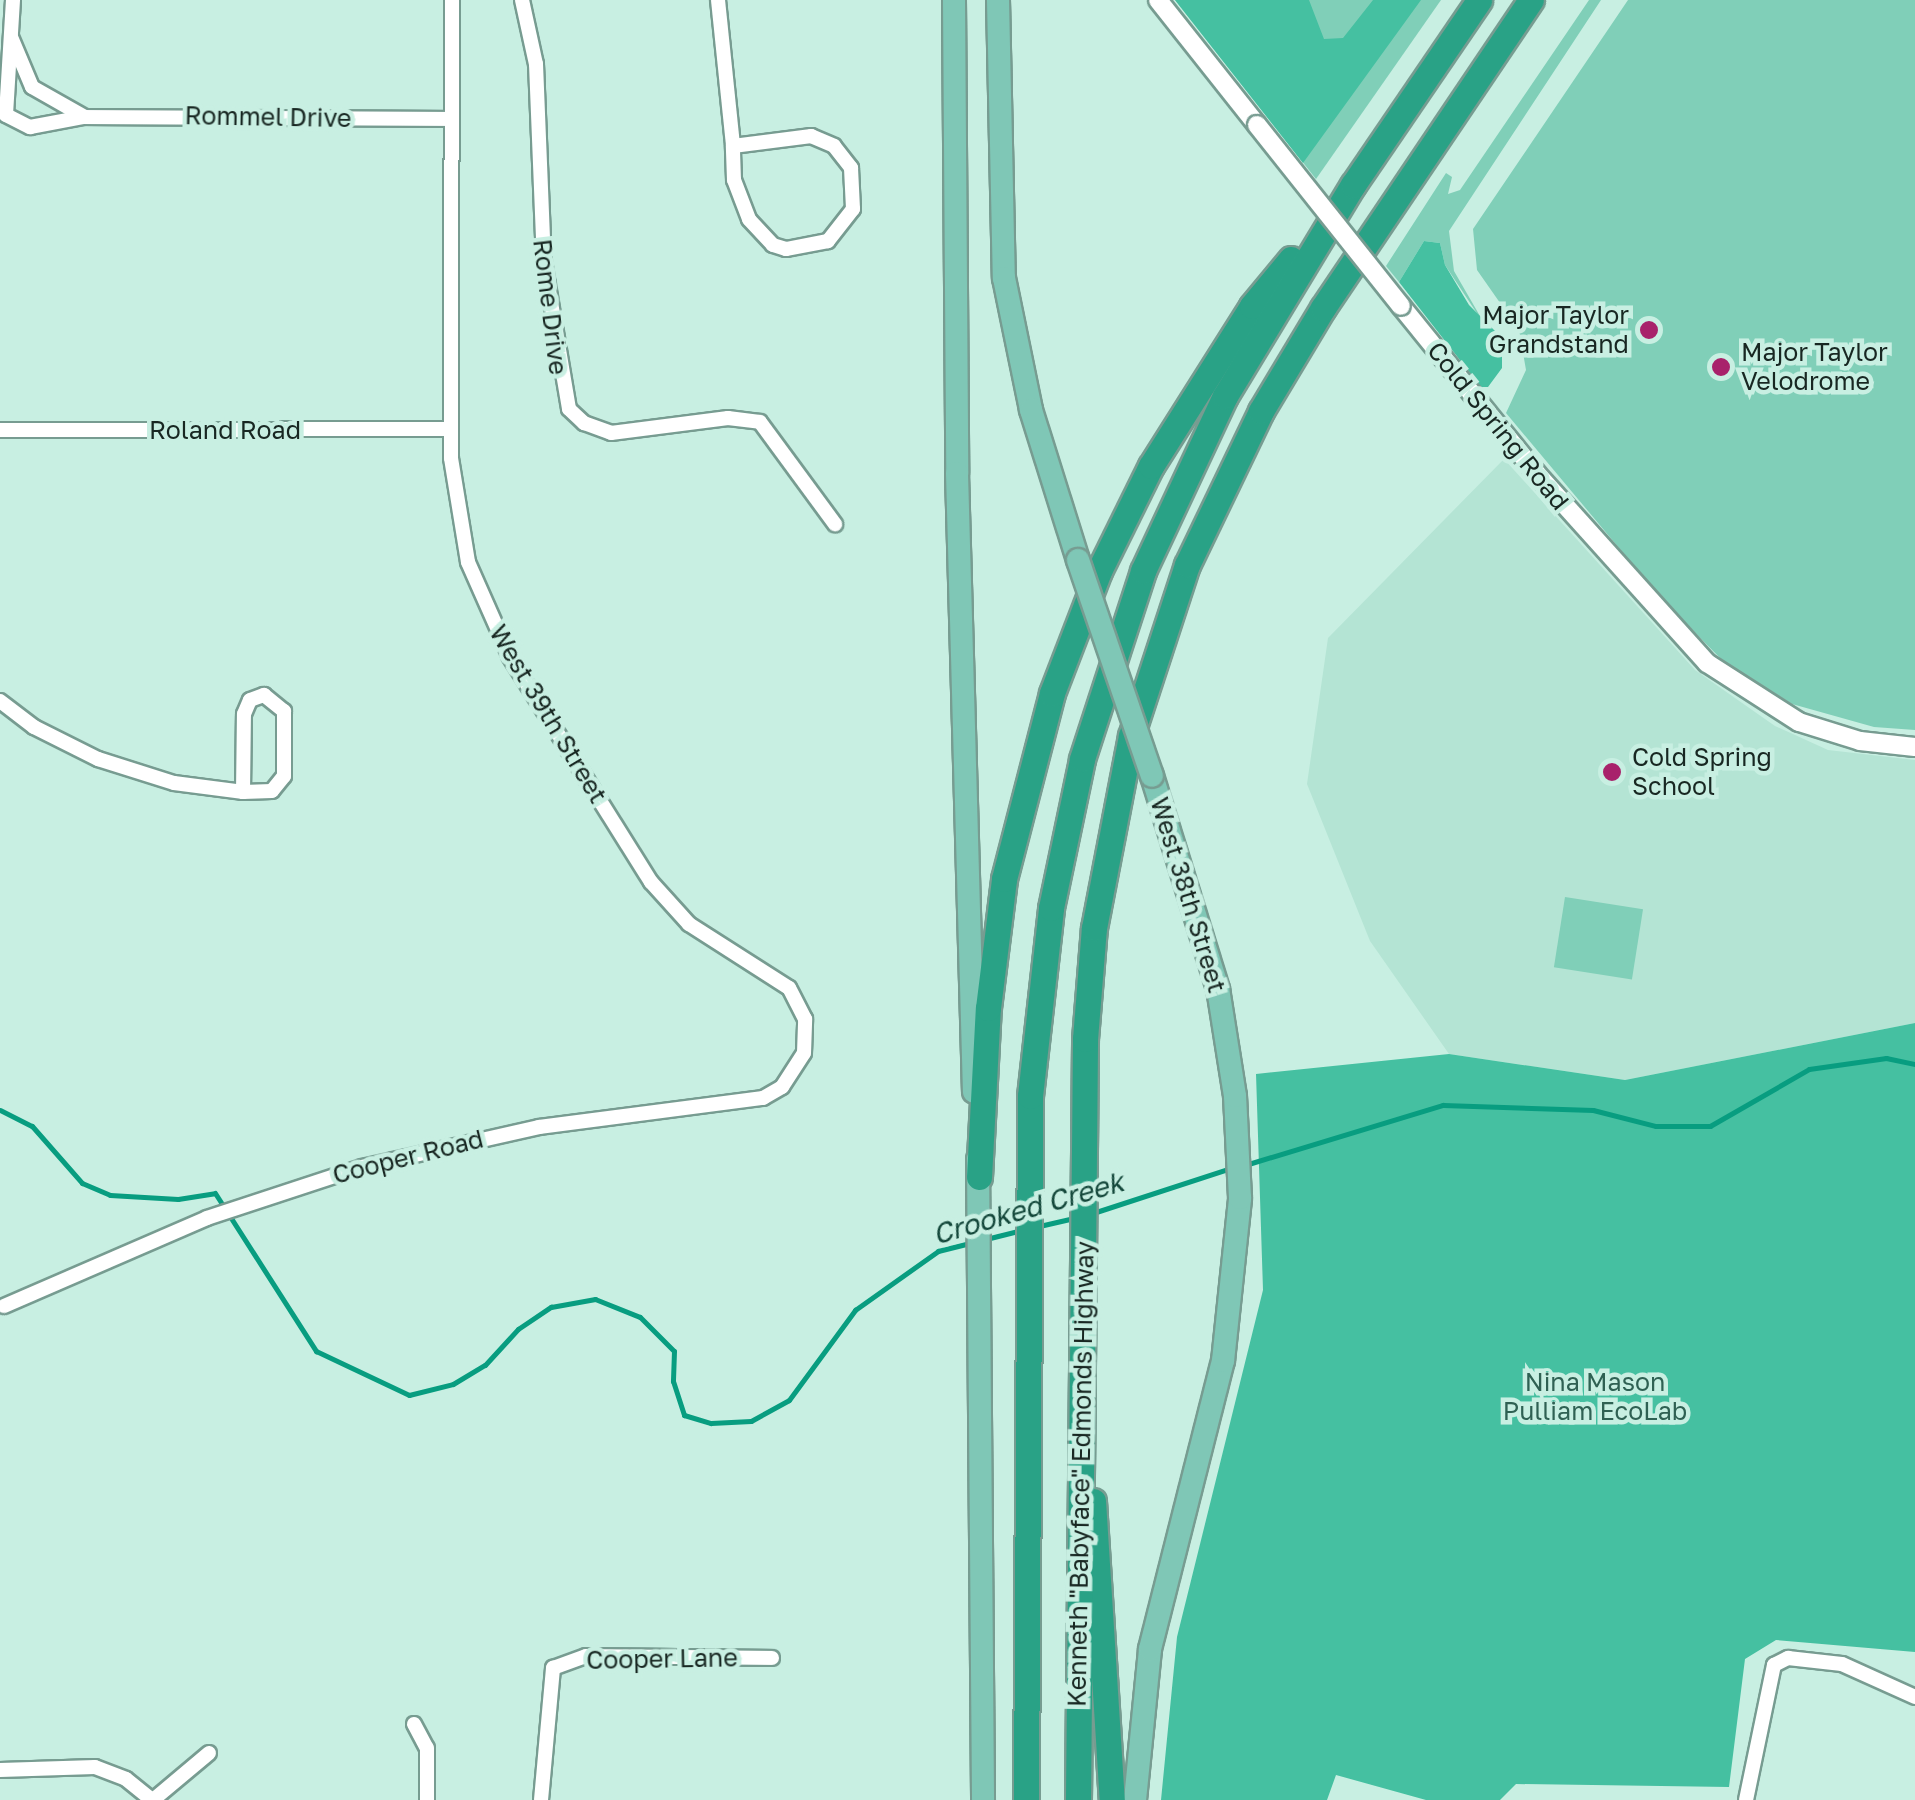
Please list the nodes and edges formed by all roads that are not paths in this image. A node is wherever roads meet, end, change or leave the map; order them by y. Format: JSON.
{"nodes":[{"id":1,"x":12,"y":0,"type":"edge"},
{"id":2,"x":452,"y":0,"type":"edge"},
{"id":3,"x":522,"y":0,"type":"edge"},
{"id":4,"x":718,"y":0,"type":"edge"},
{"id":5,"x":954,"y":0,"type":"edge"},
{"id":6,"x":998,"y":0,"type":"edge"},
{"id":7,"x":1158,"y":0,"type":"edge"},
{"id":8,"x":1480,"y":0,"type":"edge"},
{"id":9,"x":1531,"y":0,"type":"edge"},
{"id":10,"x":11,"y":38,"type":"junction"},
{"id":11,"x":84,"y":117,"type":"junction"},
{"id":12,"x":452,"y":119,"type":"junction"},
{"id":13,"x":732,"y":146,"type":"junction"},
{"id":14,"x":1353,"y":185,"type":"junction"},
{"id":15,"x":451,"y":429,"type":"junction"},
{"id":16,"x":0,"y":430,"type":"edge"},
{"id":17,"x":835,"y":524,"type":"dead end"},
{"id":18,"x":0,"y":700,"type":"edge"},
{"id":19,"x":1915,"y":747,"type":"edge"},
{"id":20,"x":244,"y":792,"type":"junction"},
{"id":21,"x":806,"y":1046,"type":"joint"},
{"id":22,"x":978,"y":1177,"type":"junction"},
{"id":23,"x":4,"y":1306,"type":"dead end"},
{"id":24,"x":1083,"y":1399,"type":"junction"},
{"id":25,"x":772,"y":1658,"type":"dead end"},
{"id":26,"x":1915,"y":1698,"type":"edge"},
{"id":27,"x":414,"y":1724,"type":"dead end"},
{"id":28,"x":209,"y":1754,"type":"dead end"},
{"id":29,"x":0,"y":1770,"type":"edge"},
{"id":30,"x":152,"y":1800,"type":"edge"},
{"id":31,"x":427,"y":1800,"type":"edge"},
{"id":32,"x":542,"y":1800,"type":"edge"},
{"id":33,"x":983,"y":1800,"type":"edge"},
{"id":34,"x":1026,"y":1800,"type":"edge"},
{"id":35,"x":1078,"y":1800,"type":"edge"},
{"id":36,"x":1112,"y":1800,"type":"edge"},
{"id":37,"x":1135,"y":1800,"type":"edge"},
{"id":38,"x":1746,"y":1800,"type":"edge"}],
"edges":[{"from":1,"to":10,"type":"street"},
{"from":2,"to":12,"type":"street","name":"West 39th Street"},
{"from":3,"to":17,"type":"street","name":"Rome Drive"},
{"from":4,"to":13,"type":"street"},
{"from":5,"to":22,"type":"main road"},
{"from":6,"to":37,"type":"main road","name":"West 38th Street","bridge":true},
{"from":7,"to":19,"type":"street","name":"Cold Spring Road","bridge":true},
{"from":8,"to":14,"type":"highway","name":"Kenneth \"Babyface\" Edmonds Highway"},
{"from":9,"to":24,"type":"highway","name":"Kenneth \"Babyface\" Edmonds Highway"},
{"from":10,"to":11,"type":"street","name":"Rommel Drive"},
{"from":10,"to":11,"type":"street","name":"Rommel Drive"},
{"from":11,"to":12,"type":"street","name":"Rommel Drive"},
{"from":12,"to":15,"type":"street","name":"West 39th Street"},
{"from":13,"to":13,"type":"street"},
{"from":14,"to":22,"type":"highway"},
{"from":14,"to":34,"type":"highway","name":"Kenneth \"Babyface\" Edmonds Highway"},
{"from":15,"to":16,"type":"street","name":"Roland Road"},
{"from":15,"to":21,"type":"street","name":"West 39th Street"},
{"from":18,"to":20,"type":"street"},
{"from":20,"to":20,"type":"street"},
{"from":21,"to":23,"type":"street","name":"Cooper Road"},
{"from":22,"to":33,"type":"main road"},
{"from":24,"to":35,"type":"highway","name":"Kenneth \"Babyface\" Edmonds Highway"},
{"from":24,"to":36,"type":"highway"},
{"from":25,"to":32,"type":"street","name":"Cooper Lane"},
{"from":26,"to":38,"type":"street"},
{"from":27,"to":31,"type":"street"},
{"from":28,"to":30,"type":"street"},
{"from":29,"to":30,"type":"street"}]}
